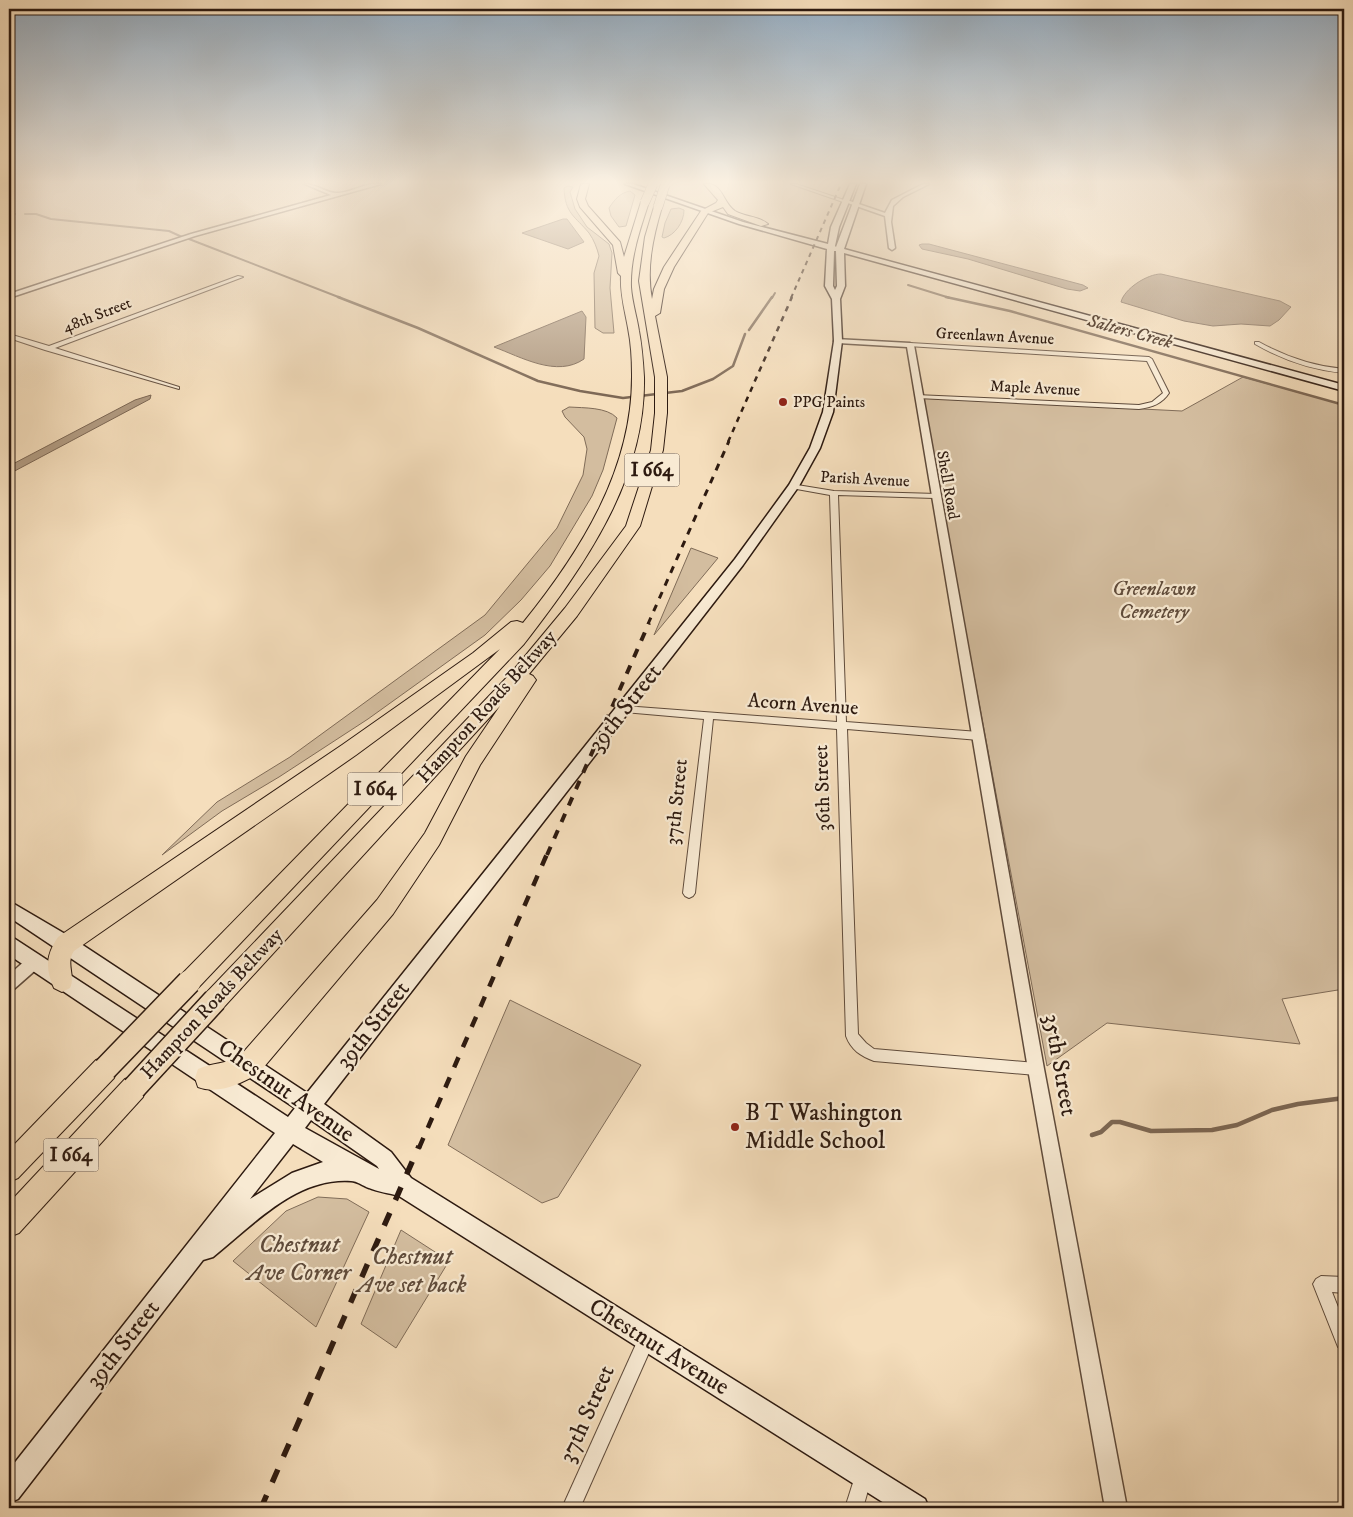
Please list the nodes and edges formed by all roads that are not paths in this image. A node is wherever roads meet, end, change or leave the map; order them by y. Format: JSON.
{"nodes":[{"id":1,"x":135,"y":255,"type":"edge"},
{"id":2,"x":620,"y":255,"type":"edge"},
{"id":3,"x":630,"y":255,"type":"edge"},
{"id":4,"x":646,"y":255,"type":"edge"},
{"id":5,"x":678,"y":255,"type":"edge"},
{"id":6,"x":834,"y":255,"type":"edge"},
{"id":7,"x":836,"y":255,"type":"edge"},
{"id":8,"x":867,"y":255,"type":"edge"},
{"id":9,"x":240,"y":277,"type":"dead end"},
{"id":10,"x":626,"y":280,"type":"junction"},
{"id":11,"x":9,"y":296,"type":"edge"},
{"id":12,"x":836,"y":299,"type":"junction"},
{"id":13,"x":652,"y":324,"type":"junction"},
{"id":14,"x":9,"y":336,"type":"edge"},
{"id":15,"x":838,"y":341,"type":"junction"},
{"id":16,"x":1258,"y":343,"type":"dead end"},
{"id":17,"x":910,"y":344,"type":"junction"},
{"id":18,"x":47,"y":349,"type":"junction"},
{"id":19,"x":1344,"y":370,"type":"edge"},
{"id":20,"x":638,"y":380,"type":"joint"},
{"id":21,"x":177,"y":388,"type":"dead end"},
{"id":22,"x":1344,"y":388,"type":"edge"},
{"id":23,"x":918,"y":396,"type":"junction"},
{"id":24,"x":1151,"y":404,"type":"joint"},
{"id":25,"x":637,"y":415,"type":"joint"},
{"id":26,"x":794,"y":486,"type":"junction"},
{"id":27,"x":834,"y":493,"type":"junction"},
{"id":28,"x":934,"y":496,"type":"junction"},
{"id":29,"x":556,"y":593,"type":"junction"},
{"id":30,"x":571,"y":612,"type":"junction"},
{"id":31,"x":960,"y":630,"type":"joint"},
{"id":32,"x":624,"y":709,"type":"junction"},
{"id":33,"x":708,"y":715,"type":"junction"},
{"id":34,"x":843,"y":726,"type":"junction"},
{"id":35,"x":979,"y":736,"type":"junction"},
{"id":36,"x":689,"y":893,"type":"dead end"},
{"id":37,"x":9,"y":908,"type":"edge"},
{"id":38,"x":66,"y":944,"type":"junction"},
{"id":39,"x":9,"y":945,"type":"edge"},
{"id":40,"x":34,"y":962,"type":"junction"},
{"id":41,"x":62,"y":981,"type":"junction"},
{"id":42,"x":189,"y":982,"type":"joint"},
{"id":43,"x":9,"y":984,"type":"edge"},
{"id":44,"x":249,"y":1065,"type":"junction"},
{"id":45,"x":105,"y":1069,"type":"joint"},
{"id":46,"x":1036,"y":1069,"type":"junction"},
{"id":47,"x":208,"y":1078,"type":"junction"},
{"id":48,"x":309,"y":1106,"type":"junction"},
{"id":49,"x":290,"y":1131,"type":"junction"},
{"id":50,"x":9,"y":1168,"type":"edge"},
{"id":51,"x":356,"y":1170,"type":"junction"},
{"id":52,"x":403,"y":1186,"type":"junction"},
{"id":53,"x":9,"y":1223,"type":"edge"},
{"id":54,"x":186,"y":1264,"type":"junction"},
{"id":55,"x":1344,"y":1285,"type":"edge"},
{"id":56,"x":646,"y":1339,"type":"junction"},
{"id":57,"x":1344,"y":1342,"type":"edge"},
{"id":58,"x":864,"y":1475,"type":"junction"},
{"id":59,"x":9,"y":1490,"type":"edge"},
{"id":60,"x":571,"y":1508,"type":"edge"},
{"id":61,"x":854,"y":1508,"type":"edge"},
{"id":62,"x":916,"y":1508,"type":"edge"},
{"id":63,"x":1116,"y":1508,"type":"edge"}],
"edges":[{"from":1,"to":11,"type":"street"},
{"from":2,"to":10,"type":"highway"},
{"from":3,"to":10,"type":"highway","name":"Hampton Roads Beltway","number":"I 664","bridge":true},
{"from":4,"to":13,"type":"highway","name":"Hampton Roads Beltway","number":"I 664","bridge":true},
{"from":5,"to":13,"type":"highway"},
{"from":6,"to":12,"type":"main road"},
{"from":7,"to":12,"type":"main road"},
{"from":8,"to":22,"type":"main road"},
{"from":9,"to":18,"type":"street","name":"48th Street"},
{"from":10,"to":20,"type":"highway","name":"Hampton Roads Beltway","number":"I 664"},
{"from":12,"to":15,"type":"main road","name":"39th Street"},
{"from":13,"to":30,"type":"highway","name":"Hampton Roads Beltway","number":"I 664"},
{"from":14,"to":18,"type":"street"},
{"from":15,"to":17,"type":"street","name":"Greenlawn Avenue"},
{"from":15,"to":26,"type":"main road","name":"39th Street"},
{"from":16,"to":19,"type":"street"},
{"from":17,"to":23,"type":"street","name":"Shell Road"},
{"from":17,"to":24,"type":"street","name":"Greenlawn Avenue"},
{"from":18,"to":21,"type":"street"},
{"from":20,"to":25,"type":"highway","name":"Hampton Roads Beltway","number":"I 664"},
{"from":23,"to":24,"type":"street","name":"Maple Avenue"},
{"from":23,"to":28,"type":"street","name":"Shell Road"},
{"from":25,"to":29,"type":"highway","name":"Hampton Roads Beltway","number":"I 664"},
{"from":26,"to":27,"type":"street","name":"Parish Avenue"},
{"from":26,"to":32,"type":"main road","name":"39th Street"},
{"from":27,"to":28,"type":"street","name":"Parish Avenue"},
{"from":27,"to":34,"type":"street","name":"36th Street"},
{"from":28,"to":31,"type":"street","name":"Shell Road"},
{"from":29,"to":38,"type":"highway"},
{"from":29,"to":42,"type":"highway","name":"Hampton Roads Beltway","number":"I 664"},
{"from":30,"to":44,"type":"highway"},
{"from":30,"to":53,"type":"highway","name":"Hampton Roads Beltway","number":"I 664","bridge":true},
{"from":31,"to":35,"type":"street","name":"35th Street"},
{"from":32,"to":33,"type":"street","name":"Acorn Avenue"},
{"from":32,"to":48,"type":"main road","name":"39th Street"},
{"from":33,"to":34,"type":"street","name":"Acorn Avenue"},
{"from":33,"to":36,"type":"street","name":"37th Street"},
{"from":34,"to":35,"type":"street","name":"Acorn Avenue"},
{"from":34,"to":46,"type":"street","name":"36th Street"},
{"from":35,"to":46,"type":"street","name":"35th Street"},
{"from":37,"to":38,"type":"main road","name":"Chestnut Avenue"},
{"from":38,"to":41,"type":"highway"},
{"from":38,"to":44,"type":"main road","name":"Chestnut Avenue"},
{"from":39,"to":40,"type":"main road","name":"Chestnut Avenue"},
{"from":40,"to":41,"type":"main road","name":"Chestnut Avenue"},
{"from":40,"to":43,"type":"street"},
{"from":41,"to":47,"type":"main road","name":"Chestnut Avenue"},
{"from":42,"to":45,"type":"highway","name":"Hampton Roads Beltway","number":"I 664","bridge":true},
{"from":44,"to":47,"type":"highway"},
{"from":44,"to":48,"type":"main road","name":"Chestnut Avenue"},
{"from":45,"to":50,"type":"highway","name":"Hampton Roads Beltway","number":"I 664"},
{"from":46,"to":63,"type":"street","name":"35th Street"},
{"from":47,"to":49,"type":"main road","name":"Chestnut Avenue"},
{"from":48,"to":49,"type":"main road","name":"39th Street"},
{"from":48,"to":52,"type":"main road","name":"Chestnut Avenue"},
{"from":49,"to":51,"type":"main road","name":"Chestnut Avenue"},
{"from":49,"to":54,"type":"main road","name":"39th Street"},
{"from":51,"to":52,"type":"main road","name":"Chestnut Avenue"},
{"from":51,"to":54,"type":"main road"},
{"from":52,"to":56,"type":"main road","name":"Chestnut Avenue"},
{"from":54,"to":59,"type":"main road","name":"39th Street"},
{"from":55,"to":57,"type":"street"},
{"from":56,"to":58,"type":"main road","name":"Chestnut Avenue"},
{"from":56,"to":60,"type":"street","name":"37th Street"},
{"from":58,"to":61,"type":"street"},
{"from":58,"to":62,"type":"main road","name":"Chestnut Avenue"}]}
